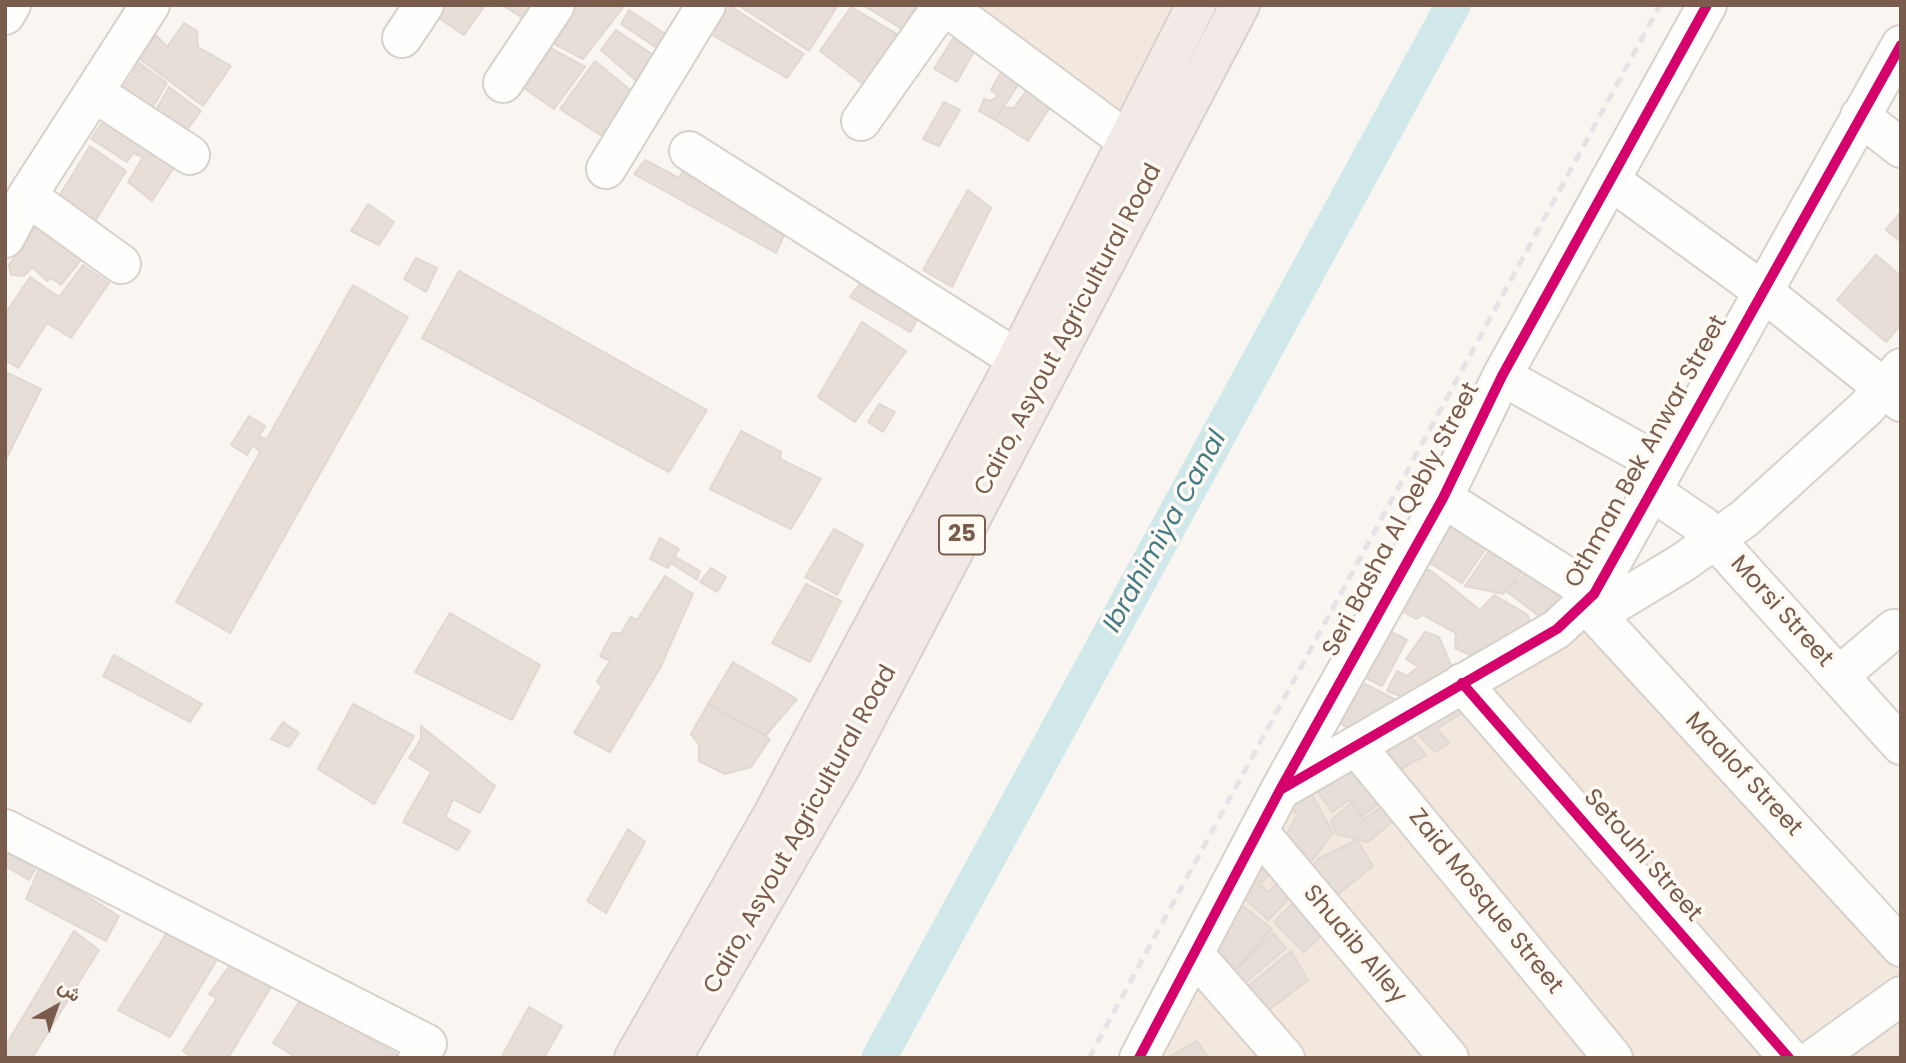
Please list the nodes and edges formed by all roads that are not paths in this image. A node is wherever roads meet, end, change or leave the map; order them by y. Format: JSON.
{"nodes":[{"id":1,"x":12,"y":5,"type":"edge"},
{"id":2,"x":150,"y":5,"type":"edge"},
{"id":3,"x":424,"y":5,"type":"edge"},
{"id":4,"x":555,"y":5,"type":"edge"},
{"id":5,"x":706,"y":5,"type":"edge"},
{"id":6,"x":943,"y":5,"type":"edge"},
{"id":7,"x":1196,"y":5,"type":"edge"},
{"id":8,"x":1240,"y":5,"type":"edge"},
{"id":9,"x":1707,"y":5,"type":"edge"},
{"id":10,"x":5,"y":15,"type":"edge"},
{"id":11,"x":402,"y":38,"type":"dead end"},
{"id":12,"x":1901,"y":45,"type":"edge"},
{"id":13,"x":503,"y":83,"type":"dead end"},
{"id":14,"x":95,"y":93,"type":"junction"},
{"id":15,"x":1860,"y":116,"type":"junction"},
{"id":16,"x":861,"y":121,"type":"dead end"},
{"id":17,"x":1126,"y":140,"type":"junction"},
{"id":18,"x":1901,"y":148,"type":"edge"},
{"id":19,"x":689,"y":151,"type":"dead end"},
{"id":20,"x":190,"y":155,"type":"dead end"},
{"id":21,"x":606,"y":169,"type":"dead end"},
{"id":22,"x":1611,"y":180,"type":"junction"},
{"id":23,"x":27,"y":197,"type":"junction"},
{"id":24,"x":5,"y":238,"type":"edge"},
{"id":25,"x":121,"y":264,"type":"dead end"},
{"id":26,"x":1761,"y":290,"type":"junction"},
{"id":27,"x":1017,"y":359,"type":"junction"},
{"id":28,"x":1502,"y":376,"type":"junction"},
{"id":29,"x":1895,"y":386,"type":"edge"},
{"id":30,"x":1657,"y":478,"type":"junction"},
{"id":31,"x":1443,"y":498,"type":"junction"},
{"id":32,"x":1716,"y":540,"type":"junction"},
{"id":33,"x":1592,"y":604,"type":"junction"},
{"id":34,"x":1894,"y":629,"type":"dead end"},
{"id":35,"x":1839,"y":676,"type":"junction"},
{"id":36,"x":1462,"y":683,"type":"junction"},
{"id":37,"x":1901,"y":745,"type":"edge"},
{"id":38,"x":1356,"y":746,"type":"junction"},
{"id":39,"x":1280,"y":790,"type":"junction"},
{"id":40,"x":5,"y":829,"type":"edge"},
{"id":41,"x":1259,"y":832,"type":"junction"},
{"id":42,"x":1901,"y":947,"type":"edge"},
{"id":43,"x":1194,"y":954,"type":"junction"},
{"id":44,"x":1901,"y":996,"type":"edge"},
{"id":45,"x":418,"y":1058,"type":"edge"},
{"id":46,"x":635,"y":1058,"type":"edge"},
{"id":47,"x":672,"y":1058,"type":"edge"},
{"id":48,"x":1139,"y":1058,"type":"edge"},
{"id":49,"x":1285,"y":1058,"type":"edge"},
{"id":50,"x":1449,"y":1058,"type":"edge"},
{"id":51,"x":1613,"y":1058,"type":"edge"},
{"id":52,"x":1789,"y":1058,"type":"edge"},
{"id":53,"x":1815,"y":1058,"type":"edge"}],
"edges":[{"from":1,"to":10,"type":"street"},
{"from":2,"to":14,"type":"street"},
{"from":3,"to":11,"type":"street"},
{"from":4,"to":13,"type":"street"},
{"from":5,"to":21,"type":"street"},
{"from":6,"to":16,"type":"street"},
{"from":6,"to":17,"type":"street"},
{"from":7,"to":17,"type":"highway","name":"Cairo, Asyout Agricultural Road","number":"25"},
{"from":8,"to":47,"type":"highway","name":"Cairo, Asyout Agricultural Road","number":"25"},
{"from":9,"to":22,"type":"street","name":"Seri Basha Al Qebly Street"},
{"from":12,"to":15,"type":"street","name":"Othman Bek Anwar Street"},
{"from":14,"to":20,"type":"street"},
{"from":14,"to":23,"type":"street"},
{"from":15,"to":18,"type":"street"},
{"from":15,"to":26,"type":"street","name":"Othman Bek Anwar Street"},
{"from":17,"to":27,"type":"highway","name":"Cairo, Asyout Agricultural Road","number":"25"},
{"from":19,"to":27,"type":"street"},
{"from":22,"to":26,"type":"street"},
{"from":22,"to":28,"type":"street","name":"Seri Basha Al Qebly Street"},
{"from":23,"to":24,"type":"street"},
{"from":23,"to":25,"type":"street"},
{"from":26,"to":29,"type":"street"},
{"from":26,"to":30,"type":"street","name":"Othman Bek Anwar Street"},
{"from":27,"to":46,"type":"highway","name":"Cairo, Asyout Agricultural Road","number":"25"},
{"from":28,"to":30,"type":"street","name":"Morsi Street"},
{"from":28,"to":31,"type":"street","name":"Seri Basha Al Qebly Street"},
{"from":29,"to":32,"type":"street"},
{"from":30,"to":32,"type":"street","name":"Morsi Street"},
{"from":30,"to":33,"type":"street","name":"Othman Bek Anwar Street"},
{"from":31,"to":33,"type":"street","name":"Maalof Street"},
{"from":31,"to":39,"type":"street","name":"Seri Basha Al Qebly Street"},
{"from":32,"to":33,"type":"street"},
{"from":32,"to":35,"type":"street","name":"Morsi Street"},
{"from":33,"to":36,"type":"street","name":"Othman Bek Anwar Street"},
{"from":33,"to":42,"type":"street","name":"Maalof Street"},
{"from":34,"to":35,"type":"street"},
{"from":35,"to":37,"type":"street","name":"Morsi Street"},
{"from":36,"to":38,"type":"street","name":"Othman Bek Anwar Street"},
{"from":36,"to":52,"type":"street","name":"Setouhi Street"},
{"from":38,"to":39,"type":"street","name":"Othman Bek Anwar Street"},
{"from":38,"to":51,"type":"street","name":"Zaid Mosque Street"},
{"from":39,"to":41,"type":"street","name":"Seri Basha Al Qebly Street"},
{"from":40,"to":45,"type":"street"},
{"from":41,"to":43,"type":"street","name":"Seri Basha Al Qebly Street"},
{"from":41,"to":50,"type":"street","name":"Shuaib Alley"},
{"from":43,"to":48,"type":"street","name":"Seri Basha Al Qebly Street"},
{"from":43,"to":49,"type":"street"},
{"from":44,"to":53,"type":"street"}]}
